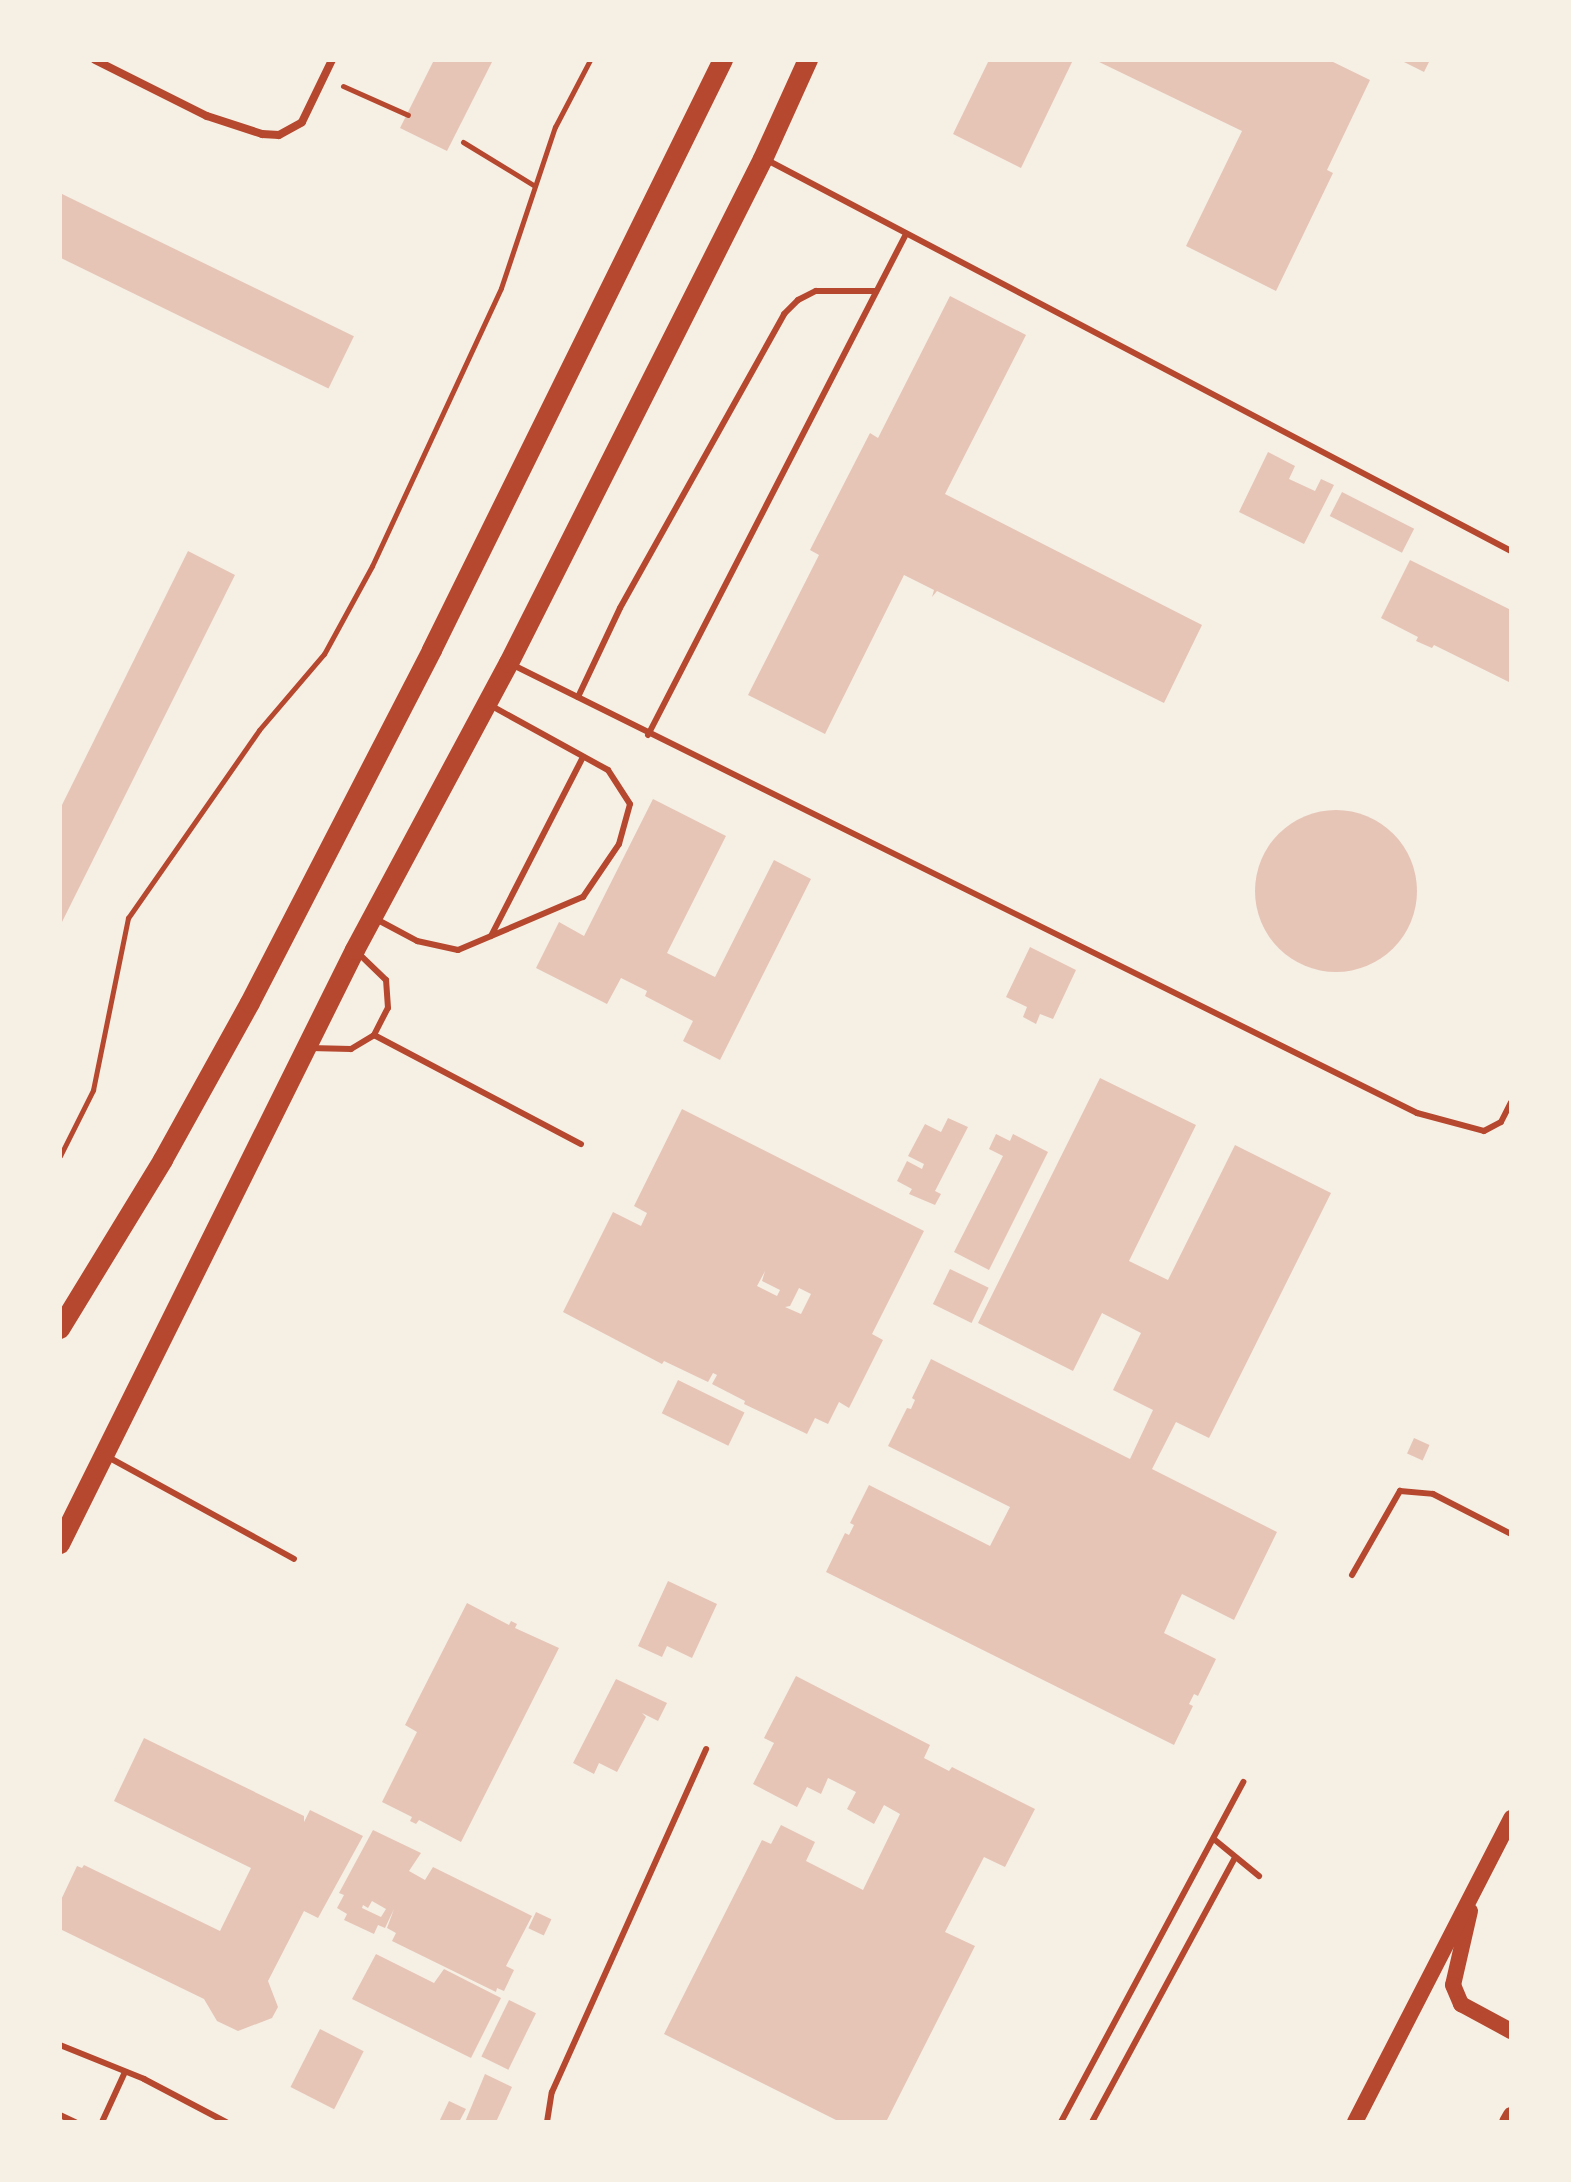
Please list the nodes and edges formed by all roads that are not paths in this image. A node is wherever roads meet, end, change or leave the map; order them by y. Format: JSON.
{"nodes":[{"id":1,"x":95,"y":60,"type":"edge"},
{"id":2,"x":332,"y":60,"type":"edge"},
{"id":3,"x":723,"y":60,"type":"edge"},
{"id":4,"x":808,"y":60,"type":"edge"},
{"id":5,"x":763,"y":159,"type":"junction"},
{"id":6,"x":906,"y":234,"type":"junction"},
{"id":7,"x":876,"y":291,"type":"junction"},
{"id":8,"x":1511,"y":551,"type":"edge"},
{"id":9,"x":509,"y":663,"type":"junction"},
{"id":10,"x":578,"y":697,"type":"junction"},
{"id":11,"x":487,"y":704,"type":"junction"},
{"id":12,"x":648,"y":735,"type":"junction"},
{"id":13,"x":583,"y":757,"type":"junction"},
{"id":14,"x":373,"y":918,"type":"junction"},
{"id":15,"x":491,"y":936,"type":"junction"},
{"id":16,"x":355,"y":950,"type":"junction"},
{"id":17,"x":374,"y":1035,"type":"junction"},
{"id":18,"x":307,"y":1048,"type":"junction"},
{"id":19,"x":1511,"y":1102,"type":"edge"},
{"id":20,"x":581,"y":1144,"type":"dead end"},
{"id":21,"x":60,"y":1329,"type":"edge"},
{"id":22,"x":105,"y":1455,"type":"junction"},
{"id":23,"x":65,"y":1518,"type":"edge"},
{"id":24,"x":1508,"y":1533,"type":"edge"},
{"id":25,"x":60,"y":1544,"type":"edge"},
{"id":26,"x":294,"y":1559,"type":"dead end"},
{"id":27,"x":1352,"y":1575,"type":"dead end"},
{"id":28,"x":706,"y":1749,"type":"dead end"},
{"id":29,"x":1243,"y":1782,"type":"dead end"},
{"id":30,"x":1511,"y":1818,"type":"edge"},
{"id":31,"x":1215,"y":1840,"type":"junction"},
{"id":32,"x":1235,"y":1857,"type":"junction"},
{"id":33,"x":1259,"y":1876,"type":"dead end"},
{"id":34,"x":1476,"y":1886,"type":"junction"},
{"id":35,"x":1511,"y":2031,"type":"edge"},
{"id":36,"x":60,"y":2045,"type":"edge"},
{"id":37,"x":125,"y":2072,"type":"junction"},
{"id":38,"x":60,"y":2115,"type":"edge"},
{"id":39,"x":1511,"y":2115,"type":"edge"},
{"id":40,"x":75,"y":2122,"type":"edge"},
{"id":41,"x":102,"y":2122,"type":"edge"},
{"id":42,"x":226,"y":2122,"type":"edge"},
{"id":43,"x":547,"y":2122,"type":"edge"},
{"id":44,"x":1061,"y":2122,"type":"edge"},
{"id":45,"x":1092,"y":2122,"type":"edge"},
{"id":46,"x":1355,"y":2122,"type":"edge"},
{"id":47,"x":1507,"y":2122,"type":"edge"}],
"edges":[{"from":1,"to":2,"type":"street"},
{"from":3,"to":21,"type":"main road"},
{"from":4,"to":5,"type":"main road"},
{"from":5,"to":6,"type":"lane"},
{"from":5,"to":9,"type":"main road"},
{"from":6,"to":7,"type":"lane"},
{"from":6,"to":8,"type":"lane"},
{"from":7,"to":10,"type":"lane"},
{"from":7,"to":12,"type":"lane"},
{"from":9,"to":10,"type":"lane"},
{"from":9,"to":11,"type":"main road"},
{"from":10,"to":12,"type":"lane"},
{"from":11,"to":13,"type":"lane"},
{"from":11,"to":14,"type":"main road"},
{"from":12,"to":19,"type":"lane"},
{"from":13,"to":15,"type":"lane"},
{"from":13,"to":15,"type":"lane"},
{"from":14,"to":15,"type":"lane"},
{"from":14,"to":16,"type":"main road"},
{"from":16,"to":17,"type":"lane"},
{"from":16,"to":18,"type":"main road"},
{"from":17,"to":18,"type":"lane"},
{"from":17,"to":20,"type":"lane"},
{"from":18,"to":22,"type":"main road"},
{"from":22,"to":23,"type":"main road"},
{"from":22,"to":26,"type":"lane"},
{"from":23,"to":25,"type":"main road"},
{"from":24,"to":27,"type":"lane"},
{"from":28,"to":43,"type":"lane"},
{"from":29,"to":31,"type":"lane"},
{"from":30,"to":34,"type":"main road"},
{"from":31,"to":32,"type":"lane"},
{"from":31,"to":44,"type":"lane"},
{"from":32,"to":33,"type":"lane"},
{"from":32,"to":45,"type":"lane"},
{"from":34,"to":35,"type":"main road"},
{"from":34,"to":46,"type":"main road"},
{"from":36,"to":37,"type":"lane"},
{"from":37,"to":41,"type":"lane"},
{"from":37,"to":42,"type":"lane"},
{"from":38,"to":40,"type":"lane"},
{"from":39,"to":47,"type":"main road"}]}
